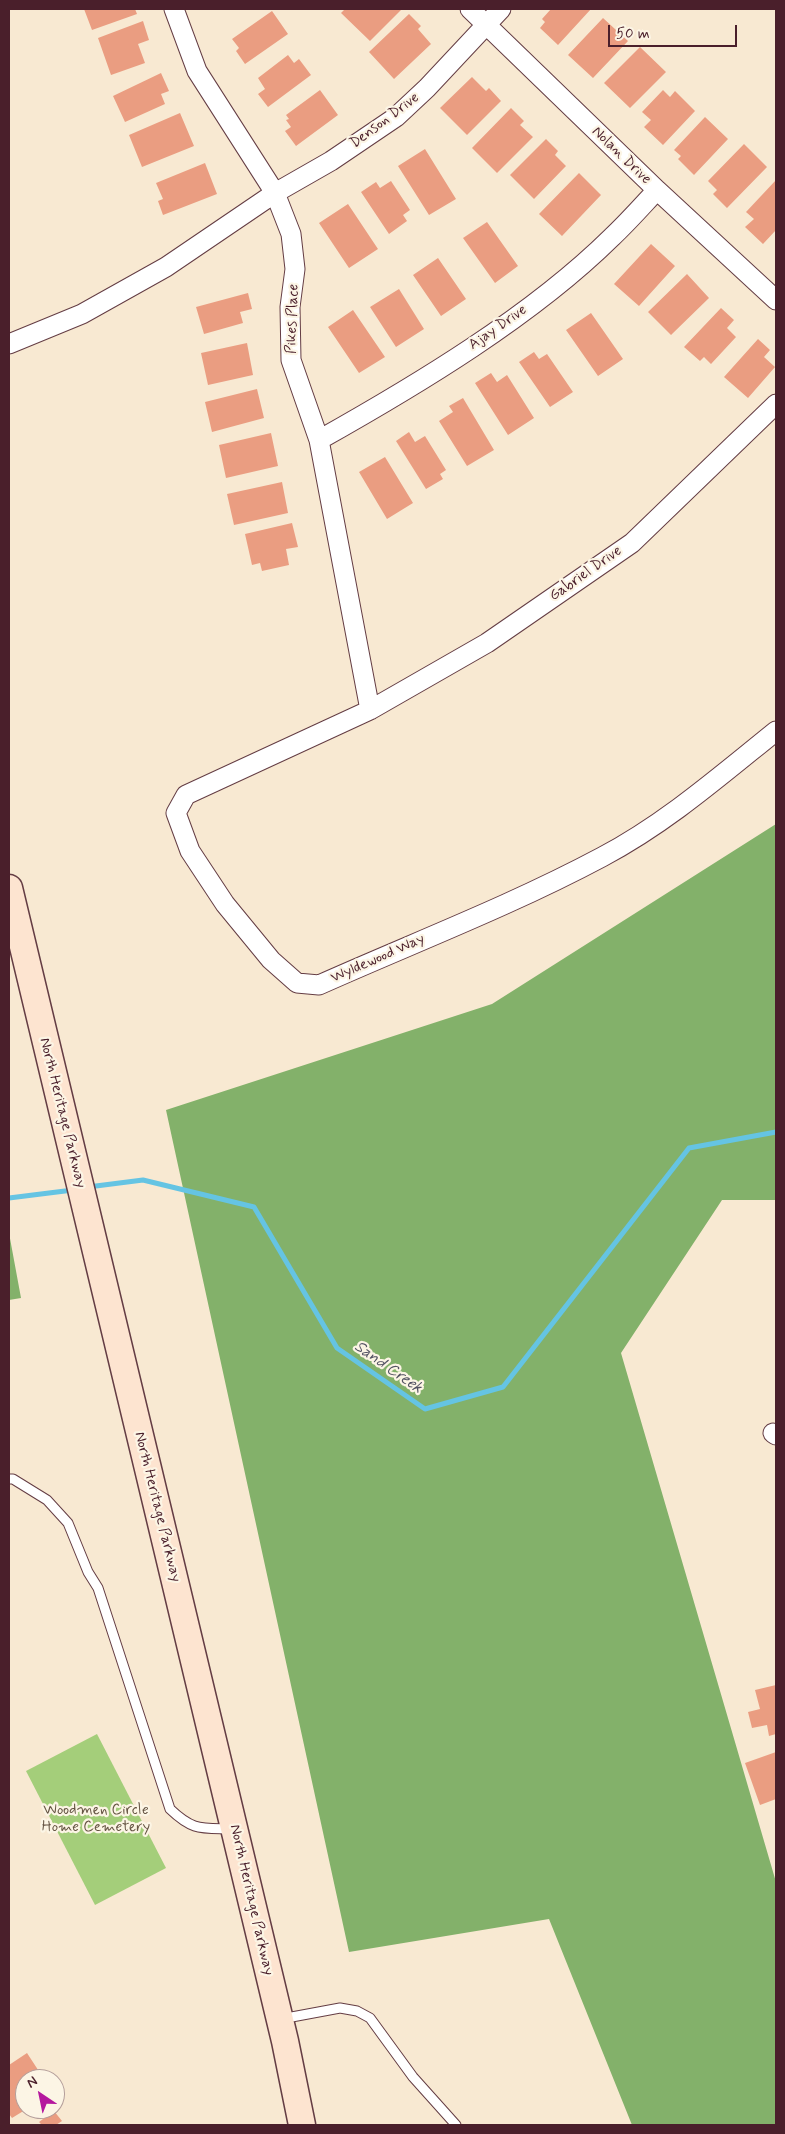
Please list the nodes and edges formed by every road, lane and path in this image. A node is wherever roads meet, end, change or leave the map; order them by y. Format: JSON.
{"nodes":[{"id":1,"x":174,"y":9,"type":"edge"},
{"id":2,"x":470,"y":9,"type":"edge"},
{"id":3,"x":501,"y":9,"type":"edge"},
{"id":4,"x":486,"y":24,"type":"junction"},
{"id":5,"x":657,"y":190,"type":"junction"},
{"id":6,"x":275,"y":193,"type":"junction"},
{"id":7,"x":776,"y":300,"type":"edge"},
{"id":8,"x":9,"y":344,"type":"edge"},
{"id":9,"x":776,"y":404,"type":"edge"},
{"id":10,"x":319,"y":440,"type":"junction"},
{"id":11,"x":370,"y":710,"type":"junction"},
{"id":12,"x":776,"y":731,"type":"edge"},
{"id":13,"x":9,"y":888,"type":"edge"},
{"id":14,"x":9,"y":1479,"type":"edge"},
{"id":15,"x":234,"y":1829,"type":"junction"},
{"id":16,"x":280,"y":2019,"type":"junction"},
{"id":17,"x":302,"y":2125,"type":"edge"},
{"id":18,"x":456,"y":2125,"type":"edge"}],
"edges":[{"from":1,"to":6,"type":"street","name":"Pikes Place"},
{"from":2,"to":4,"type":"street","name":"Nolan Drive"},
{"from":3,"to":4,"type":"street","name":"Denson Drive"},
{"from":4,"to":5,"type":"street","name":"Nolan Drive"},
{"from":4,"to":6,"type":"street","name":"Denson Drive"},
{"from":5,"to":7,"type":"street","name":"Nolan Drive"},
{"from":5,"to":10,"type":"street","name":"Ajay Drive"},
{"from":6,"to":8,"type":"street","name":"Denson Drive"},
{"from":6,"to":10,"type":"street","name":"Pikes Place"},
{"from":9,"to":11,"type":"street","name":"Gabriel Drive"},
{"from":10,"to":11,"type":"street","name":"Pikes Place"},
{"from":11,"to":12,"type":"street","name":"Wyldewood Way"},
{"from":13,"to":15,"type":"main road","name":"North Heritage Parkway"},
{"from":14,"to":15,"type":"lane"},
{"from":15,"to":16,"type":"main road","name":"North Heritage Parkway"},
{"from":16,"to":17,"type":"main road","name":"North Heritage Parkway"},
{"from":16,"to":18,"type":"lane"}]}
